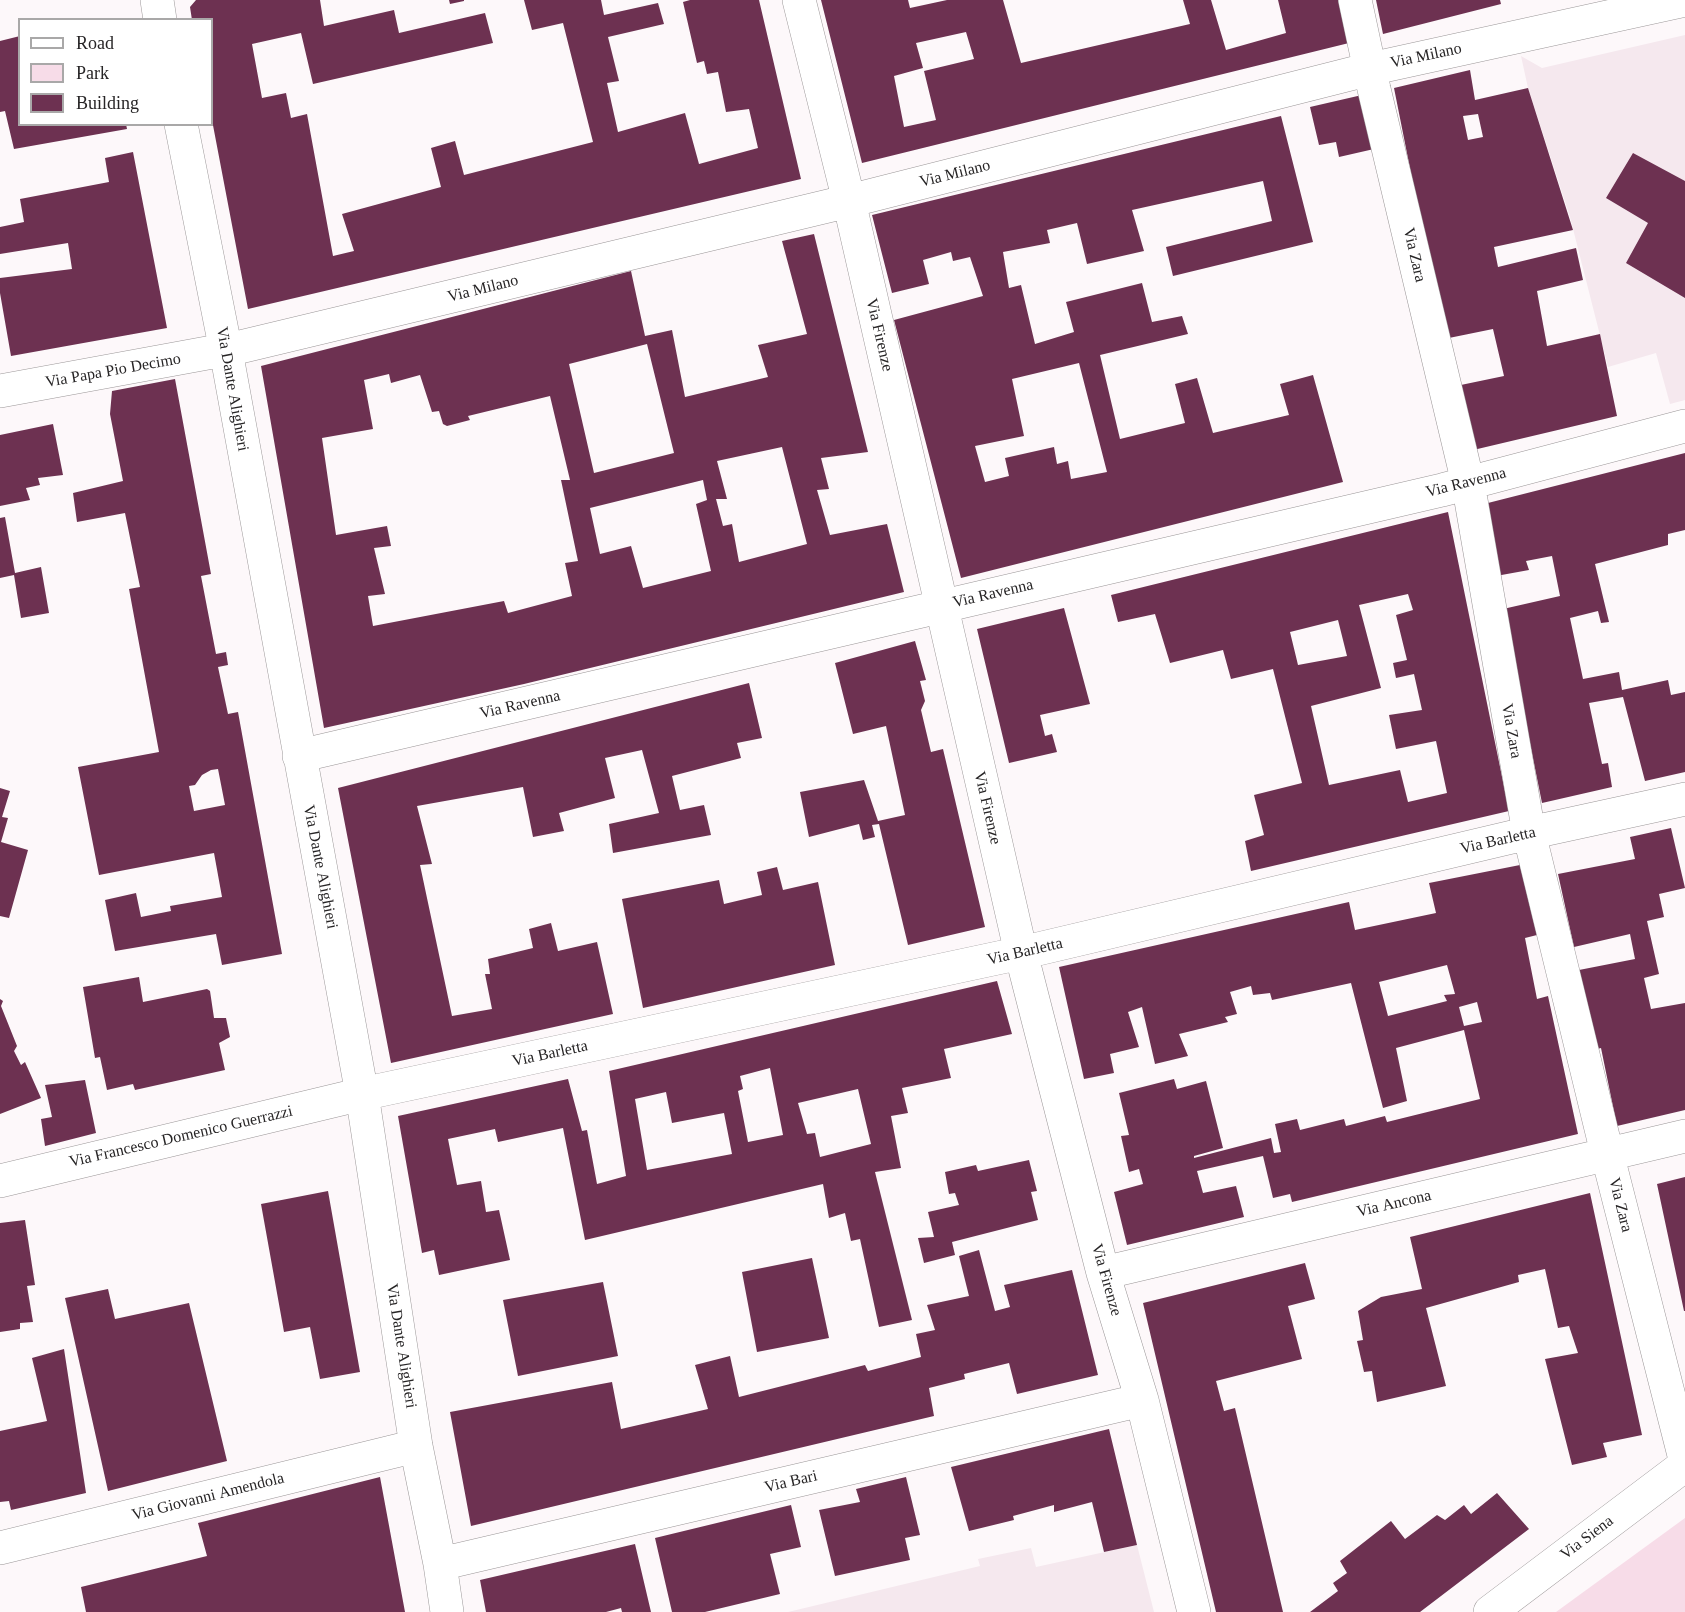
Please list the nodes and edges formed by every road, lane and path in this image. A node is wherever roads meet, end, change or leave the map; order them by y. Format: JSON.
{"nodes":[{"id":1,"x":157,"y":0,"type":"edge"},
{"id":2,"x":799,"y":0,"type":"edge"},
{"id":3,"x":1355,"y":0,"type":"edge"},
{"id":4,"x":1685,"y":0,"type":"edge"},
{"id":5,"x":160,"y":18,"type":"edge"},
{"id":6,"x":1370,"y":69,"type":"junction"},
{"id":7,"x":181,"y":126,"type":"edge"},
{"id":8,"x":849,"y":201,"type":"junction"},
{"id":9,"x":226,"y":351,"type":"junction"},
{"id":10,"x":0,"y":391,"type":"edge"},
{"id":11,"x":1685,"y":426,"type":"edge"},
{"id":12,"x":1468,"y":483,"type":"junction"},
{"id":13,"x":940,"y":606,"type":"junction"},
{"id":14,"x":299,"y":756,"type":"junction"},
{"id":15,"x":1685,"y":799,"type":"edge"},
{"id":16,"x":1529,"y":833,"type":"junction"},
{"id":17,"x":1021,"y":953,"type":"junction"},
{"id":18,"x":362,"y":1094,"type":"junction"},
{"id":19,"x":1685,"y":1136,"type":"edge"},
{"id":20,"x":1607,"y":1153,"type":"junction"},
{"id":21,"x":0,"y":1181,"type":"edge"},
{"id":22,"x":1103,"y":1273,"type":"junction"},
{"id":23,"x":1142,"y":1400,"type":"junction"},
{"id":24,"x":416,"y":1446,"type":"junction"},
{"id":25,"x":1685,"y":1459,"type":"edge"},
{"id":26,"x":1685,"y":1465,"type":"edge"},
{"id":27,"x":0,"y":1548,"type":"edge"},
{"id":28,"x":440,"y":1564,"type":"junction"},
{"id":29,"x":447,"y":1612,"type":"edge"},
{"id":30,"x":1194,"y":1612,"type":"edge"},
{"id":31,"x":1490,"y":1612,"type":"edge"}],
"edges":[{"from":1,"to":5,"type":"street"},
{"from":2,"to":8,"type":"street","name":"Via Firenze"},
{"from":3,"to":6,"type":"street","name":"Via Zara"},
{"from":4,"to":6,"type":"street","name":"Via Milano"},
{"from":6,"to":8,"type":"street","name":"Via Milano"},
{"from":6,"to":12,"type":"street","name":"Via Zara"},
{"from":7,"to":9,"type":"street","name":"Via Dante Alighieri"},
{"from":8,"to":9,"type":"street","name":"Via Milano"},
{"from":8,"to":13,"type":"street","name":"Via Firenze"},
{"from":9,"to":10,"type":"street","name":"Via Papa Pio Decimo"},
{"from":9,"to":14,"type":"street","name":"Via Dante Alighieri"},
{"from":11,"to":12,"type":"street","name":"Via Ravenna"},
{"from":12,"to":13,"type":"street","name":"Via Ravenna"},
{"from":12,"to":16,"type":"street","name":"Via Zara"},
{"from":13,"to":14,"type":"street","name":"Via Ravenna"},
{"from":13,"to":17,"type":"street","name":"Via Firenze"},
{"from":14,"to":18,"type":"street","name":"Via Dante Alighieri"},
{"from":15,"to":16,"type":"street","name":"Via Barletta"},
{"from":16,"to":17,"type":"street","name":"Via Barletta"},
{"from":16,"to":20,"type":"street","name":"Via Zara"},
{"from":17,"to":18,"type":"street","name":"Via Barletta"},
{"from":17,"to":22,"type":"street","name":"Via Firenze"},
{"from":18,"to":21,"type":"street","name":"Via Francesco Domenico Guerrazzi"},
{"from":18,"to":24,"type":"street","name":"Via Dante Alighieri"},
{"from":19,"to":20,"type":"street","name":"Via Ancona"},
{"from":20,"to":22,"type":"street","name":"Via Ancona"},
{"from":20,"to":25,"type":"street","name":"Via Zara"},
{"from":22,"to":23,"type":"street","name":"Via Firenze"},
{"from":23,"to":28,"type":"street","name":"Via Bari"},
{"from":23,"to":30,"type":"street","name":"Via Firenze"},
{"from":24,"to":27,"type":"street","name":"Via Giovanni Amendola"},
{"from":24,"to":28,"type":"street","name":"Via Dante Alighieri"},
{"from":26,"to":31,"type":"street","name":"Via Siena"},
{"from":28,"to":29,"type":"street","name":"Via Dante Alighieri"}]}
